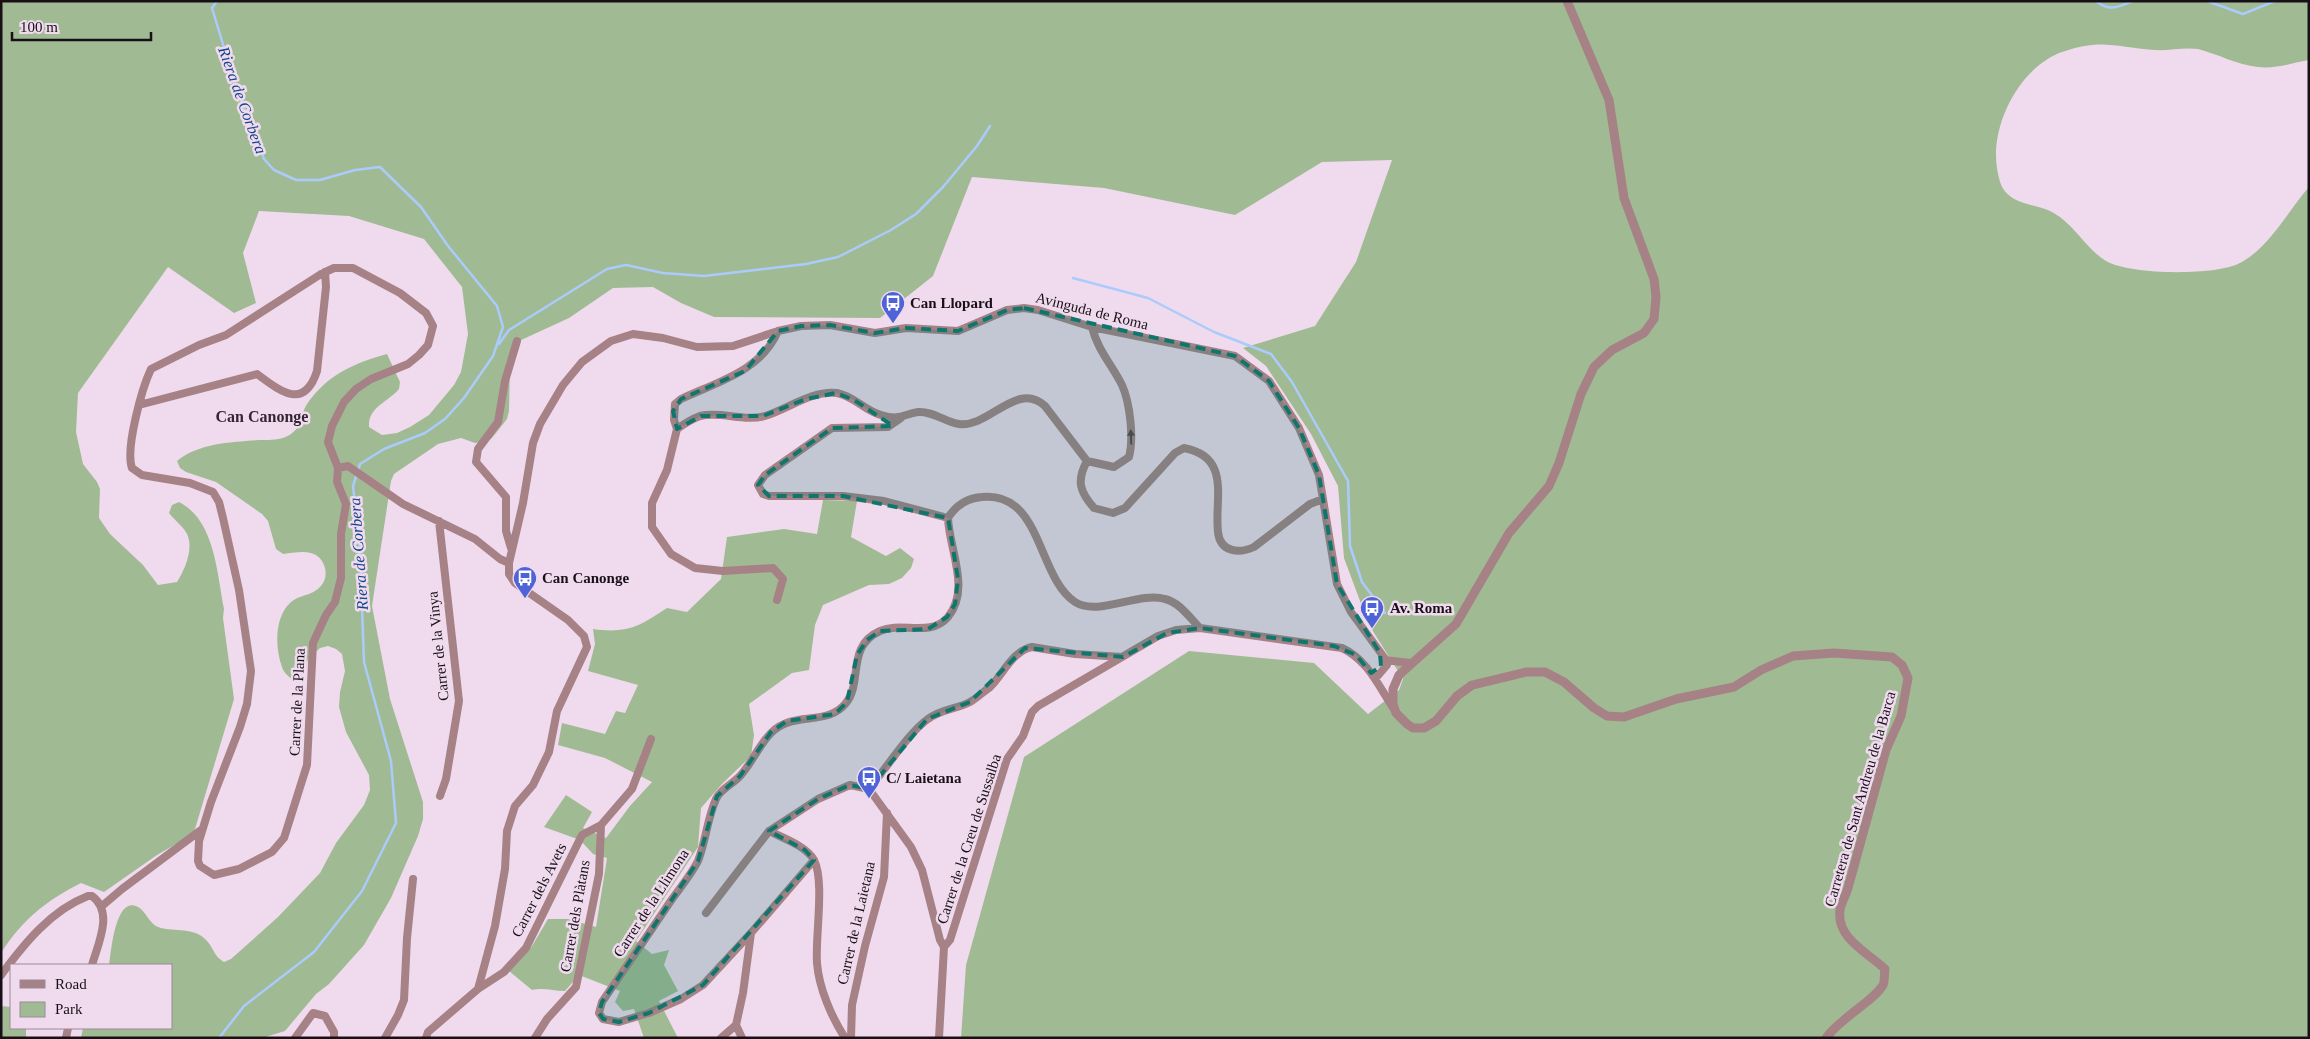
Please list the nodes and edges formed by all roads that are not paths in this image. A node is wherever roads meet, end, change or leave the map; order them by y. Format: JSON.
{"nodes":[{"id":1,"x":1567,"y":1,"type":"edge"},
{"id":2,"x":325,"y":272,"type":"junction"},
{"id":3,"x":1092,"y":327,"type":"junction"},
{"id":4,"x":778,"y":331,"type":"junction"},
{"id":5,"x":517,"y":340,"type":"dead end"},
{"id":6,"x":139,"y":405,"type":"junction"},
{"id":7,"x":901,"y":418,"type":"junction"},
{"id":8,"x":676,"y":429,"type":"junction"},
{"id":9,"x":1087,"y":461,"type":"junction"},
{"id":10,"x":338,"y":468,"type":"junction"},
{"id":11,"x":1323,"y":499,"type":"junction"},
{"id":12,"x":948,"y":518,"type":"junction"},
{"id":13,"x":439,"y":521,"type":"junction"},
{"id":14,"x":511,"y":548,"type":"junction"},
{"id":15,"x":509,"y":563,"type":"junction"},
{"id":16,"x":777,"y":600,"type":"dead end"},
{"id":17,"x":1200,"y":628,"type":"junction"},
{"id":18,"x":1123,"y":657,"type":"junction"},
{"id":19,"x":1383,"y":661,"type":"junction"},
{"id":20,"x":1411,"y":663,"type":"junction"},
{"id":21,"x":1376,"y":681,"type":"junction"},
{"id":22,"x":1395,"y":681,"type":"junction"},
{"id":23,"x":1396,"y":713,"type":"junction"},
{"id":24,"x":651,"y":739,"type":"dead end"},
{"id":25,"x":869,"y":789,"type":"junction"},
{"id":26,"x":440,"y":796,"type":"dead end"},
{"id":27,"x":887,"y":814,"type":"junction"},
{"id":28,"x":601,"y":825,"type":"junction"},
{"id":29,"x":201,"y":830,"type":"junction"},
{"id":30,"x":769,"y":831,"type":"junction"},
{"id":31,"x":814,"y":860,"type":"junction"},
{"id":32,"x":413,"y":880,"type":"dead end"},
{"id":33,"x":102,"y":906,"type":"junction"},
{"id":34,"x":706,"y":913,"type":"dead end"},
{"id":35,"x":751,"y":933,"type":"junction"},
{"id":36,"x":944,"y":947,"type":"junction"},
{"id":37,"x":92,"y":964,"type":"edge"},
{"id":38,"x":1,"y":975,"type":"edge"},
{"id":39,"x":478,"y":988,"type":"junction"},
{"id":40,"x":736,"y":1025,"type":"junction"},
{"id":41,"x":295,"y":1038,"type":"edge"},
{"id":42,"x":334,"y":1038,"type":"edge"},
{"id":43,"x":385,"y":1038,"type":"edge"},
{"id":44,"x":426,"y":1038,"type":"edge"},
{"id":45,"x":535,"y":1038,"type":"edge"},
{"id":46,"x":722,"y":1038,"type":"edge"},
{"id":47,"x":742,"y":1038,"type":"edge"},
{"id":48,"x":844,"y":1038,"type":"edge"},
{"id":49,"x":851,"y":1038,"type":"edge"},
{"id":50,"x":939,"y":1038,"type":"edge"},
{"id":51,"x":1826,"y":1038,"type":"edge"}],
"edges":[{"from":1,"to":20,"type":"street"},
{"from":2,"to":6,"type":"street","name":"Carrer de la Plana"},
{"from":2,"to":6,"type":"street"},
{"from":2,"to":10,"type":"street","name":"Carrer de la Plana"},
{"from":3,"to":4,"type":"street","name":"Avinguda de Roma"},
{"from":9,"to":3,"type":"street","one_way":true},
{"from":3,"to":11,"type":"street","name":"Avinguda de Roma"},
{"from":4,"to":8,"type":"street"},
{"from":4,"to":14,"type":"street","name":"Avinguda de Roma"},
{"from":5,"to":14,"type":"street"},
{"from":6,"to":29,"type":"street","name":"Carrer de la Plana"},
{"from":7,"to":8,"type":"street"},
{"from":7,"to":9,"type":"street"},
{"from":7,"to":12,"type":"street"},
{"from":8,"to":16,"type":"street"},
{"from":9,"to":11,"type":"street"},
{"from":10,"to":13,"type":"street"},
{"from":10,"to":29,"type":"street","name":"Carrer de la Plana"},
{"from":11,"to":19,"type":"street","name":"Avinguda de Roma"},
{"from":12,"to":17,"type":"street"},
{"from":12,"to":35,"type":"street","name":"Carrer de la Llimona"},
{"from":13,"to":15,"type":"street"},
{"from":13,"to":26,"type":"street","name":"Carrer de la Vinya"},
{"from":14,"to":15,"type":"street"},
{"from":15,"to":39,"type":"street"},
{"from":17,"to":18,"type":"street","name":"Carrer de la Creu de Sussalba"},
{"from":17,"to":21,"type":"street","name":"Carrer de la Creu de Sussalba"},
{"from":18,"to":25,"type":"street"},
{"from":18,"to":36,"type":"street","name":"Carrer de la Creu de Sussalba"},
{"from":19,"to":20,"type":"street"},
{"from":19,"to":21,"type":"street"},
{"from":19,"to":22,"type":"street","name":"Avinguda de Roma"},
{"from":20,"to":22,"type":"street"},
{"from":21,"to":22,"type":"street"},
{"from":21,"to":23,"type":"street","name":"Carretera de Sant Andreu de la Barca"},
{"from":22,"to":23,"type":"street"},
{"from":23,"to":51,"type":"street","name":"Carretera de Sant Andreu de la Barca"},
{"from":24,"to":28,"type":"street"},
{"from":25,"to":27,"type":"street"},
{"from":25,"to":30,"type":"street"},
{"from":27,"to":36,"type":"street"},
{"from":27,"to":49,"type":"street","name":"Carrer de la Laietana"},
{"from":28,"to":39,"type":"street","name":"Carrer dels Avets"},
{"from":28,"to":45,"type":"street","name":"Carrer dels Plàtans"},
{"from":29,"to":33,"type":"street"},
{"from":30,"to":31,"type":"street"},
{"from":30,"to":34,"type":"street"},
{"from":31,"to":35,"type":"street","name":"Carrer de la Llimona"},
{"from":31,"to":48,"type":"street"},
{"from":32,"to":43,"type":"street"},
{"from":33,"to":37,"type":"street"},
{"from":33,"to":38,"type":"street"},
{"from":35,"to":40,"type":"street"},
{"from":36,"to":50,"type":"street","name":"Carrer de la Creu de Sussalba"},
{"from":39,"to":44,"type":"street","name":"Carrer dels Avets"},
{"from":40,"to":46,"type":"street"},
{"from":40,"to":47,"type":"street"},
{"from":41,"to":42,"type":"street"}]}
